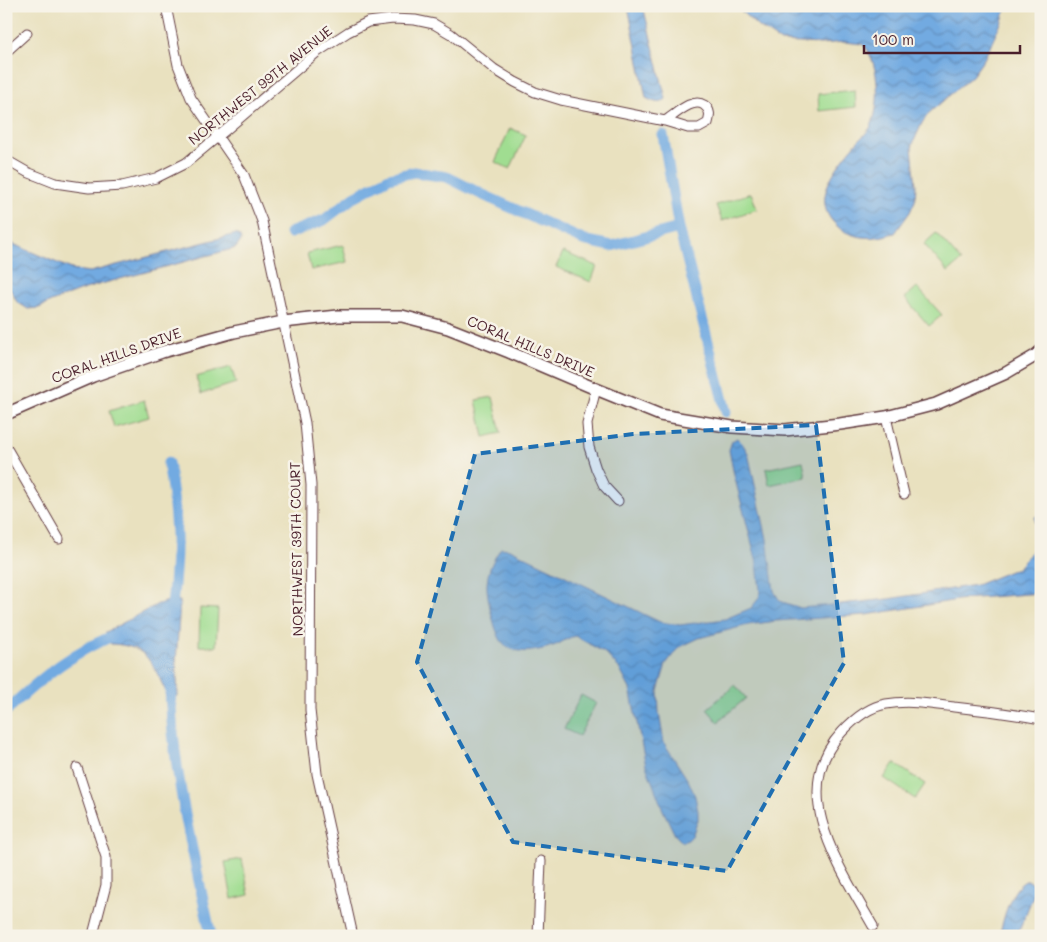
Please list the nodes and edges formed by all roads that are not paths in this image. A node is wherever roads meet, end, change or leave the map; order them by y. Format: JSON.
{"nodes":[{"id":1,"x":166,"y":6,"type":"edge"},
{"id":2,"x":27,"y":33,"type":"dead end"},
{"id":3,"x":6,"y":52,"type":"edge"},
{"id":4,"x":665,"y":122,"type":"junction"},
{"id":5,"x":218,"y":137,"type":"junction"},
{"id":6,"x":6,"y":160,"type":"edge"},
{"id":7,"x":283,"y":322,"type":"junction"},
{"id":8,"x":1041,"y":351,"type":"edge"},
{"id":9,"x":596,"y":389,"type":"junction"},
{"id":10,"x":6,"y":414,"type":"edge"},
{"id":11,"x":886,"y":417,"type":"junction"},
{"id":12,"x":6,"y":447,"type":"edge"},
{"id":13,"x":904,"y":494,"type":"dead end"},
{"id":14,"x":618,"y":501,"type":"dead end"},
{"id":15,"x":59,"y":539,"type":"dead end"},
{"id":16,"x":1041,"y":719,"type":"edge"},
{"id":17,"x":77,"y":768,"type":"dead end"},
{"id":18,"x":541,"y":861,"type":"dead end"},
{"id":19,"x":873,"y":926,"type":"dead end"},
{"id":20,"x":93,"y":934,"type":"edge"},
{"id":21,"x":353,"y":936,"type":"edge"},
{"id":22,"x":538,"y":936,"type":"edge"}],
"edges":[{"from":1,"to":5,"type":"street","name":"NORTHWEST 39TH COURT"},
{"from":2,"to":3,"type":"street"},
{"from":4,"to":4,"type":"street","name":"NORTHWEST 99TH AVENUE"},
{"from":4,"to":5,"type":"street","name":"NORTHWEST 99TH AVENUE"},
{"from":5,"to":6,"type":"street","name":"NORTHWEST 99TH AVENUE"},
{"from":5,"to":7,"type":"street","name":"NORTHWEST 39TH COURT"},
{"from":7,"to":9,"type":"street","name":"CORAL HILLS DRIVE"},
{"from":7,"to":10,"type":"street","name":"CORAL HILLS DRIVE"},
{"from":7,"to":21,"type":"street","name":"NORTHWEST 39TH COURT"},
{"from":8,"to":11,"type":"street","name":"CORAL HILLS DRIVE"},
{"from":9,"to":11,"type":"street","name":"CORAL HILLS DRIVE"},
{"from":9,"to":14,"type":"street"},
{"from":11,"to":13,"type":"street"},
{"from":12,"to":15,"type":"street"},
{"from":16,"to":19,"type":"street"},
{"from":17,"to":20,"type":"street"},
{"from":18,"to":22,"type":"street"}]}
